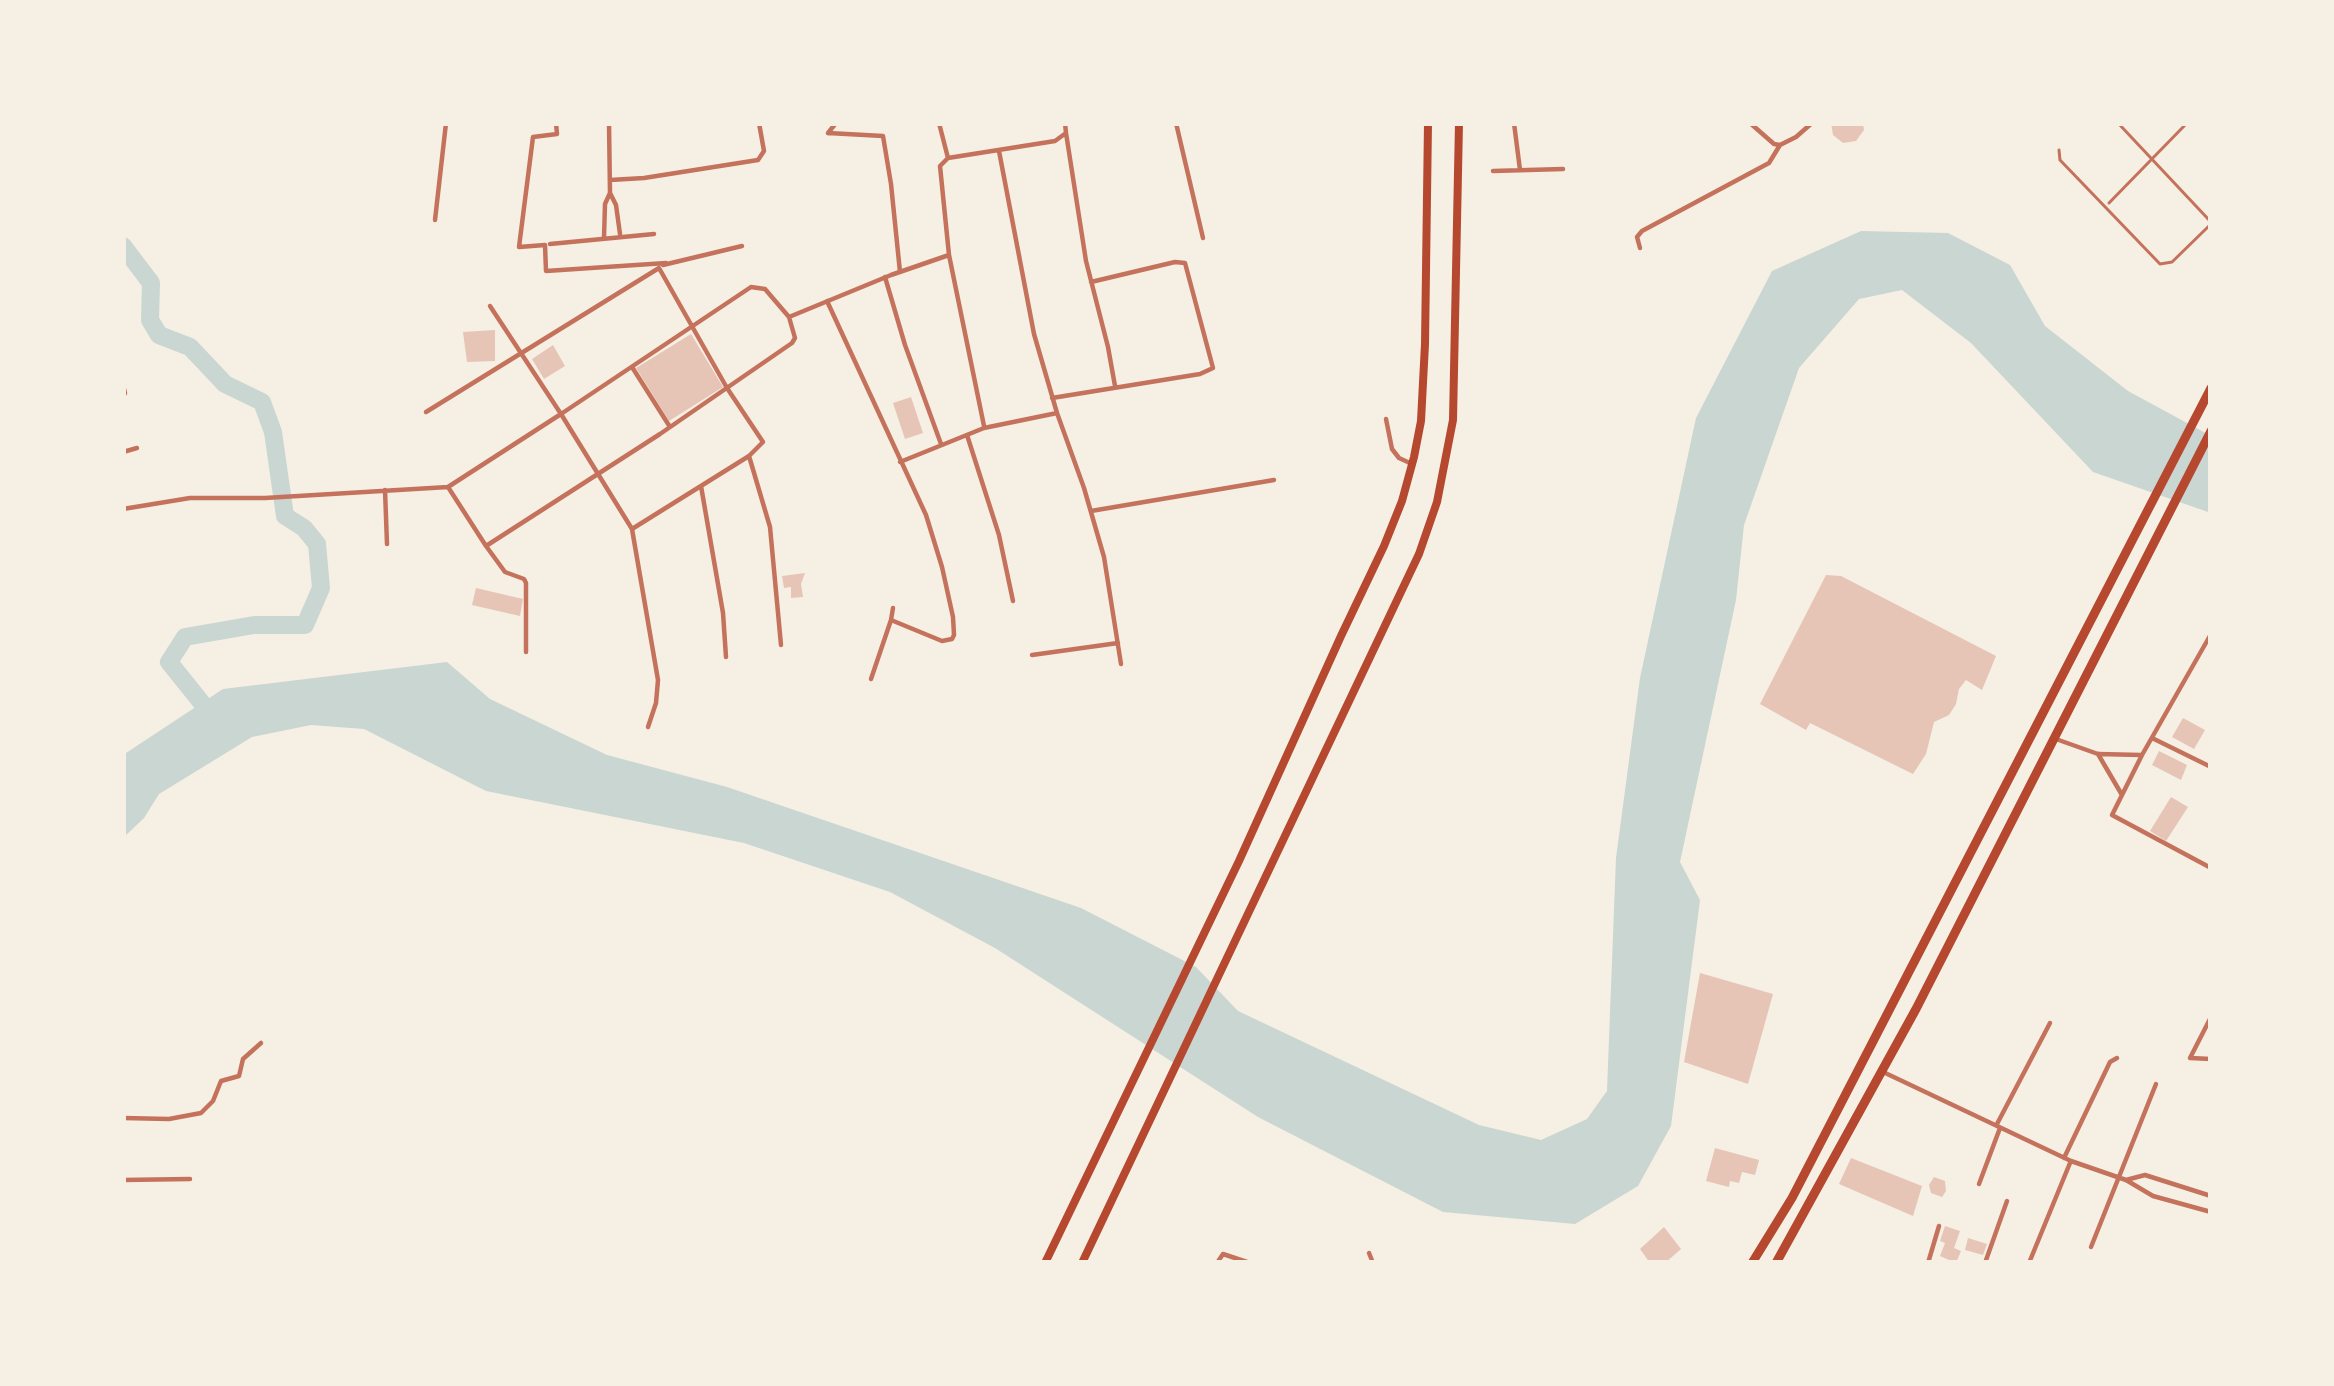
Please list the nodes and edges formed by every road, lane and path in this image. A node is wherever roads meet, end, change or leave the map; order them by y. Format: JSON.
{"nodes":[{"id":1,"x":446,"y":123,"type":"edge"},
{"id":2,"x":556,"y":123,"type":"edge"},
{"id":3,"x":609,"y":123,"type":"edge"},
{"id":4,"x":760,"y":123,"type":"edge"},
{"id":5,"x":836,"y":123,"type":"edge"},
{"id":6,"x":939,"y":123,"type":"edge"},
{"id":7,"x":1065,"y":123,"type":"edge"},
{"id":8,"x":1176,"y":123,"type":"edge"},
{"id":9,"x":1428,"y":123,"type":"edge"},
{"id":10,"x":1459,"y":123,"type":"edge"},
{"id":11,"x":1514,"y":123,"type":"edge"},
{"id":12,"x":1750,"y":123,"type":"edge"},
{"id":13,"x":1811,"y":123,"type":"edge"},
{"id":14,"x":2118,"y":123,"type":"edge"},
{"id":15,"x":2187,"y":123,"type":"edge"},
{"id":16,"x":1066,"y":133,"type":"junction"},
{"id":17,"x":1780,"y":145,"type":"junction"},
{"id":18,"x":2059,"y":150,"type":"dead end"},
{"id":19,"x":999,"y":151,"type":"junction"},
{"id":20,"x":948,"y":158,"type":"junction"},
{"id":21,"x":2152,"y":160,"type":"junction"},
{"id":22,"x":1563,"y":169,"type":"dead end"},
{"id":23,"x":1520,"y":170,"type":"junction"},
{"id":24,"x":1493,"y":171,"type":"dead end"},
{"id":25,"x":610,"y":180,"type":"junction"},
{"id":26,"x":610,"y":193,"type":"junction"},
{"id":27,"x":2106,"y":205,"type":"junction"},
{"id":28,"x":435,"y":220,"type":"dead end"},
{"id":29,"x":2211,"y":223,"type":"edge"},
{"id":30,"x":654,"y":234,"type":"dead end"},
{"id":31,"x":620,"y":237,"type":"junction"},
{"id":32,"x":604,"y":238,"type":"junction"},
{"id":33,"x":1203,"y":238,"type":"dead end"},
{"id":34,"x":550,"y":244,"type":"dead end"},
{"id":35,"x":742,"y":246,"type":"dead end"},
{"id":36,"x":1640,"y":248,"type":"dead end"},
{"id":37,"x":949,"y":255,"type":"junction"},
{"id":38,"x":666,"y":263,"type":"junction"},
{"id":39,"x":658,"y":268,"type":"junction"},
{"id":40,"x":900,"y":272,"type":"junction"},
{"id":41,"x":886,"y":278,"type":"junction"},
{"id":42,"x":1091,"y":282,"type":"junction"},
{"id":43,"x":827,"y":302,"type":"junction"},
{"id":44,"x":490,"y":306,"type":"dead end"},
{"id":45,"x":789,"y":317,"type":"junction"},
{"id":46,"x":691,"y":326,"type":"junction"},
{"id":47,"x":521,"y":353,"type":"junction"},
{"id":48,"x":632,"y":367,"type":"junction"},
{"id":49,"x":123,"y":385,"type":"edge"},
{"id":50,"x":1115,"y":386,"type":"junction"},
{"id":51,"x":728,"y":388,"type":"junction"},
{"id":52,"x":2211,"y":388,"type":"edge"},
{"id":53,"x":123,"y":397,"type":"edge"},
{"id":54,"x":1052,"y":398,"type":"junction"},
{"id":55,"x":426,"y":412,"type":"dead end"},
{"id":56,"x":1057,"y":413,"type":"junction"},
{"id":57,"x":561,"y":414,"type":"junction"},
{"id":58,"x":1386,"y":419,"type":"dead end"},
{"id":59,"x":670,"y":428,"type":"junction"},
{"id":60,"x":984,"y":428,"type":"junction"},
{"id":61,"x":2211,"y":431,"type":"edge"},
{"id":62,"x":967,"y":435,"type":"junction"},
{"id":63,"x":941,"y":444,"type":"junction"},
{"id":64,"x":137,"y":448,"type":"dead end"},
{"id":65,"x":123,"y":452,"type":"edge"},
{"id":66,"x":749,"y":456,"type":"junction"},
{"id":67,"x":900,"y":462,"type":"junction"},
{"id":68,"x":1412,"y":464,"type":"junction"},
{"id":69,"x":597,"y":476,"type":"junction"},
{"id":70,"x":1274,"y":480,"type":"dead end"},
{"id":71,"x":701,"y":486,"type":"junction"},
{"id":72,"x":448,"y":487,"type":"junction"},
{"id":73,"x":385,"y":490,"type":"junction"},
{"id":74,"x":123,"y":509,"type":"edge"},
{"id":75,"x":1091,"y":511,"type":"junction"},
{"id":76,"x":632,"y":529,"type":"junction"},
{"id":77,"x":387,"y":544,"type":"dead end"},
{"id":78,"x":486,"y":546,"type":"junction"},
{"id":79,"x":1013,"y":601,"type":"dead end"},
{"id":80,"x":893,"y":608,"type":"dead end"},
{"id":81,"x":891,"y":620,"type":"junction"},
{"id":82,"x":2211,"y":634,"type":"edge"},
{"id":83,"x":1118,"y":644,"type":"junction"},
{"id":84,"x":781,"y":645,"type":"dead end"},
{"id":85,"x":526,"y":652,"type":"dead end"},
{"id":86,"x":1032,"y":655,"type":"dead end"},
{"id":87,"x":726,"y":657,"type":"dead end"},
{"id":88,"x":1121,"y":664,"type":"dead end"},
{"id":89,"x":871,"y":679,"type":"dead end"},
{"id":90,"x":648,"y":727,"type":"dead end"},
{"id":91,"x":2053,"y":738,"type":"junction"},
{"id":92,"x":2152,"y":738,"type":"junction"},
{"id":93,"x":2098,"y":754,"type":"junction"},
{"id":94,"x":2142,"y":755,"type":"junction"},
{"id":95,"x":2211,"y":767,"type":"edge"},
{"id":96,"x":2122,"y":795,"type":"junction"},
{"id":97,"x":2211,"y":868,"type":"edge"},
{"id":98,"x":2211,"y":1017,"type":"edge"},
{"id":99,"x":2050,"y":1023,"type":"dead end"},
{"id":100,"x":261,"y":1043,"type":"dead end"},
{"id":101,"x":2116,"y":1058,"type":"dead end"},
{"id":102,"x":2211,"y":1059,"type":"edge"},
{"id":103,"x":1881,"y":1072,"type":"junction"},
{"id":104,"x":2156,"y":1084,"type":"dead end"},
{"id":105,"x":123,"y":1118,"type":"edge"},
{"id":106,"x":1998,"y":1127,"type":"junction"},
{"id":107,"x":1816,"y":1152,"type":"junction"},
{"id":108,"x":2068,"y":1160,"type":"junction"},
{"id":109,"x":1834,"y":1161,"type":"junction"},
{"id":110,"x":190,"y":1179,"type":"dead end"},
{"id":111,"x":2122,"y":1179,"type":"junction"},
{"id":112,"x":123,"y":1180,"type":"edge"},
{"id":113,"x":1978,"y":1184,"type":"dead end"},
{"id":114,"x":2211,"y":1196,"type":"edge"},
{"id":115,"x":2007,"y":1201,"type":"dead end"},
{"id":116,"x":2211,"y":1212,"type":"edge"},
{"id":117,"x":1939,"y":1226,"type":"dead end"},
{"id":118,"x":2091,"y":1247,"type":"dead end"},
{"id":119,"x":1370,"y":1253,"type":"dead end"},
{"id":120,"x":1046,"y":1263,"type":"edge"},
{"id":121,"x":1082,"y":1263,"type":"edge"},
{"id":122,"x":1217,"y":1263,"type":"edge"},
{"id":123,"x":1250,"y":1263,"type":"edge"},
{"id":124,"x":1373,"y":1263,"type":"edge"},
{"id":125,"x":1752,"y":1263,"type":"edge"},
{"id":126,"x":1776,"y":1263,"type":"edge"},
{"id":127,"x":1928,"y":1263,"type":"edge"},
{"id":128,"x":1985,"y":1263,"type":"edge"},
{"id":129,"x":2029,"y":1263,"type":"edge"}],
"edges":[{"from":1,"to":28,"type":"street"},
{"from":2,"to":38,"type":"street"},
{"from":3,"to":25,"type":"street"},
{"from":4,"to":25,"type":"street"},
{"from":5,"to":40,"type":"street"},
{"from":6,"to":20,"type":"street"},
{"from":7,"to":16,"type":"street"},
{"from":8,"to":33,"type":"street"},
{"from":9,"to":68,"type":"main road"},
{"from":10,"to":121,"type":"main road"},
{"from":11,"to":23,"type":"street"},
{"from":12,"to":17,"type":"street"},
{"from":13,"to":17,"type":"street"},
{"from":14,"to":21,"type":"lane"},
{"from":15,"to":21,"type":"lane"},
{"from":16,"to":19,"type":"street"},
{"from":16,"to":42,"type":"street"},
{"from":17,"to":36,"type":"street"},
{"from":18,"to":27,"type":"lane"},
{"from":19,"to":20,"type":"street"},
{"from":19,"to":54,"type":"street"},
{"from":20,"to":37,"type":"street"},
{"from":21,"to":27,"type":"lane"},
{"from":21,"to":29,"type":"lane"},
{"from":22,"to":23,"type":"street"},
{"from":23,"to":24,"type":"street"},
{"from":25,"to":26,"type":"street"},
{"from":26,"to":31,"type":"street"},
{"from":26,"to":32,"type":"street"},
{"from":27,"to":29,"type":"lane"},
{"from":30,"to":31,"type":"street"},
{"from":31,"to":32,"type":"street"},
{"from":32,"to":34,"type":"street"},
{"from":35,"to":38,"type":"street"},
{"from":37,"to":40,"type":"street"},
{"from":37,"to":60,"type":"street"},
{"from":38,"to":39,"type":"street"},
{"from":39,"to":46,"type":"street"},
{"from":39,"to":47,"type":"street"},
{"from":40,"to":41,"type":"street"},
{"from":41,"to":43,"type":"street"},
{"from":41,"to":63,"type":"street"},
{"from":42,"to":50,"type":"street"},
{"from":42,"to":50,"type":"street"},
{"from":43,"to":45,"type":"street"},
{"from":43,"to":67,"type":"street"},
{"from":44,"to":47,"type":"street"},
{"from":45,"to":46,"type":"street"},
{"from":45,"to":51,"type":"street"},
{"from":46,"to":48,"type":"street"},
{"from":46,"to":51,"type":"street"},
{"from":47,"to":55,"type":"street"},
{"from":47,"to":57,"type":"street"},
{"from":48,"to":57,"type":"street"},
{"from":48,"to":59,"type":"street"},
{"from":49,"to":53,"type":"street"},
{"from":50,"to":54,"type":"street"},
{"from":51,"to":59,"type":"street"},
{"from":51,"to":66,"type":"street"},
{"from":52,"to":107,"type":"highway"},
{"from":54,"to":56,"type":"street"},
{"from":56,"to":60,"type":"street"},
{"from":56,"to":75,"type":"street"},
{"from":57,"to":69,"type":"street"},
{"from":57,"to":72,"type":"street"},
{"from":58,"to":68,"type":"street"},
{"from":59,"to":69,"type":"street"},
{"from":60,"to":62,"type":"street"},
{"from":61,"to":91,"type":"highway"},
{"from":62,"to":63,"type":"street"},
{"from":62,"to":79,"type":"street"},
{"from":63,"to":67,"type":"street"},
{"from":64,"to":65,"type":"street"},
{"from":66,"to":71,"type":"street"},
{"from":66,"to":84,"type":"street"},
{"from":67,"to":81,"type":"street"},
{"from":68,"to":120,"type":"main road"},
{"from":69,"to":76,"type":"street"},
{"from":69,"to":78,"type":"street"},
{"from":70,"to":75,"type":"street"},
{"from":71,"to":76,"type":"street"},
{"from":71,"to":87,"type":"street"},
{"from":72,"to":73,"type":"street"},
{"from":72,"to":78,"type":"street"},
{"from":73,"to":74,"type":"street"},
{"from":73,"to":77,"type":"street"},
{"from":75,"to":83,"type":"street"},
{"from":76,"to":90,"type":"street"},
{"from":78,"to":85,"type":"street"},
{"from":80,"to":81,"type":"street"},
{"from":81,"to":89,"type":"street"},
{"from":82,"to":92,"type":"street"},
{"from":83,"to":86,"type":"street"},
{"from":83,"to":88,"type":"street"},
{"from":91,"to":93,"type":"street"},
{"from":91,"to":103,"type":"highway"},
{"from":92,"to":94,"type":"street"},
{"from":92,"to":95,"type":"street"},
{"from":93,"to":94,"type":"street"},
{"from":93,"to":96,"type":"street"},
{"from":94,"to":96,"type":"street"},
{"from":96,"to":97,"type":"street"},
{"from":98,"to":102,"type":"street"},
{"from":99,"to":106,"type":"street"},
{"from":100,"to":105,"type":"street"},
{"from":101,"to":108,"type":"street"},
{"from":103,"to":106,"type":"street"},
{"from":103,"to":109,"type":"highway"},
{"from":104,"to":111,"type":"street"},
{"from":106,"to":108,"type":"street"},
{"from":106,"to":113,"type":"street"},
{"from":107,"to":109,"type":"highway"},
{"from":107,"to":125,"type":"highway"},
{"from":108,"to":111,"type":"street"},
{"from":108,"to":129,"type":"street"},
{"from":109,"to":126,"type":"highway"},
{"from":110,"to":112,"type":"street"},
{"from":111,"to":114,"type":"street"},
{"from":111,"to":116,"type":"street"},
{"from":111,"to":118,"type":"street"},
{"from":115,"to":128,"type":"street"},
{"from":117,"to":127,"type":"street"},
{"from":119,"to":124,"type":"street"},
{"from":122,"to":123,"type":"street"}]}
